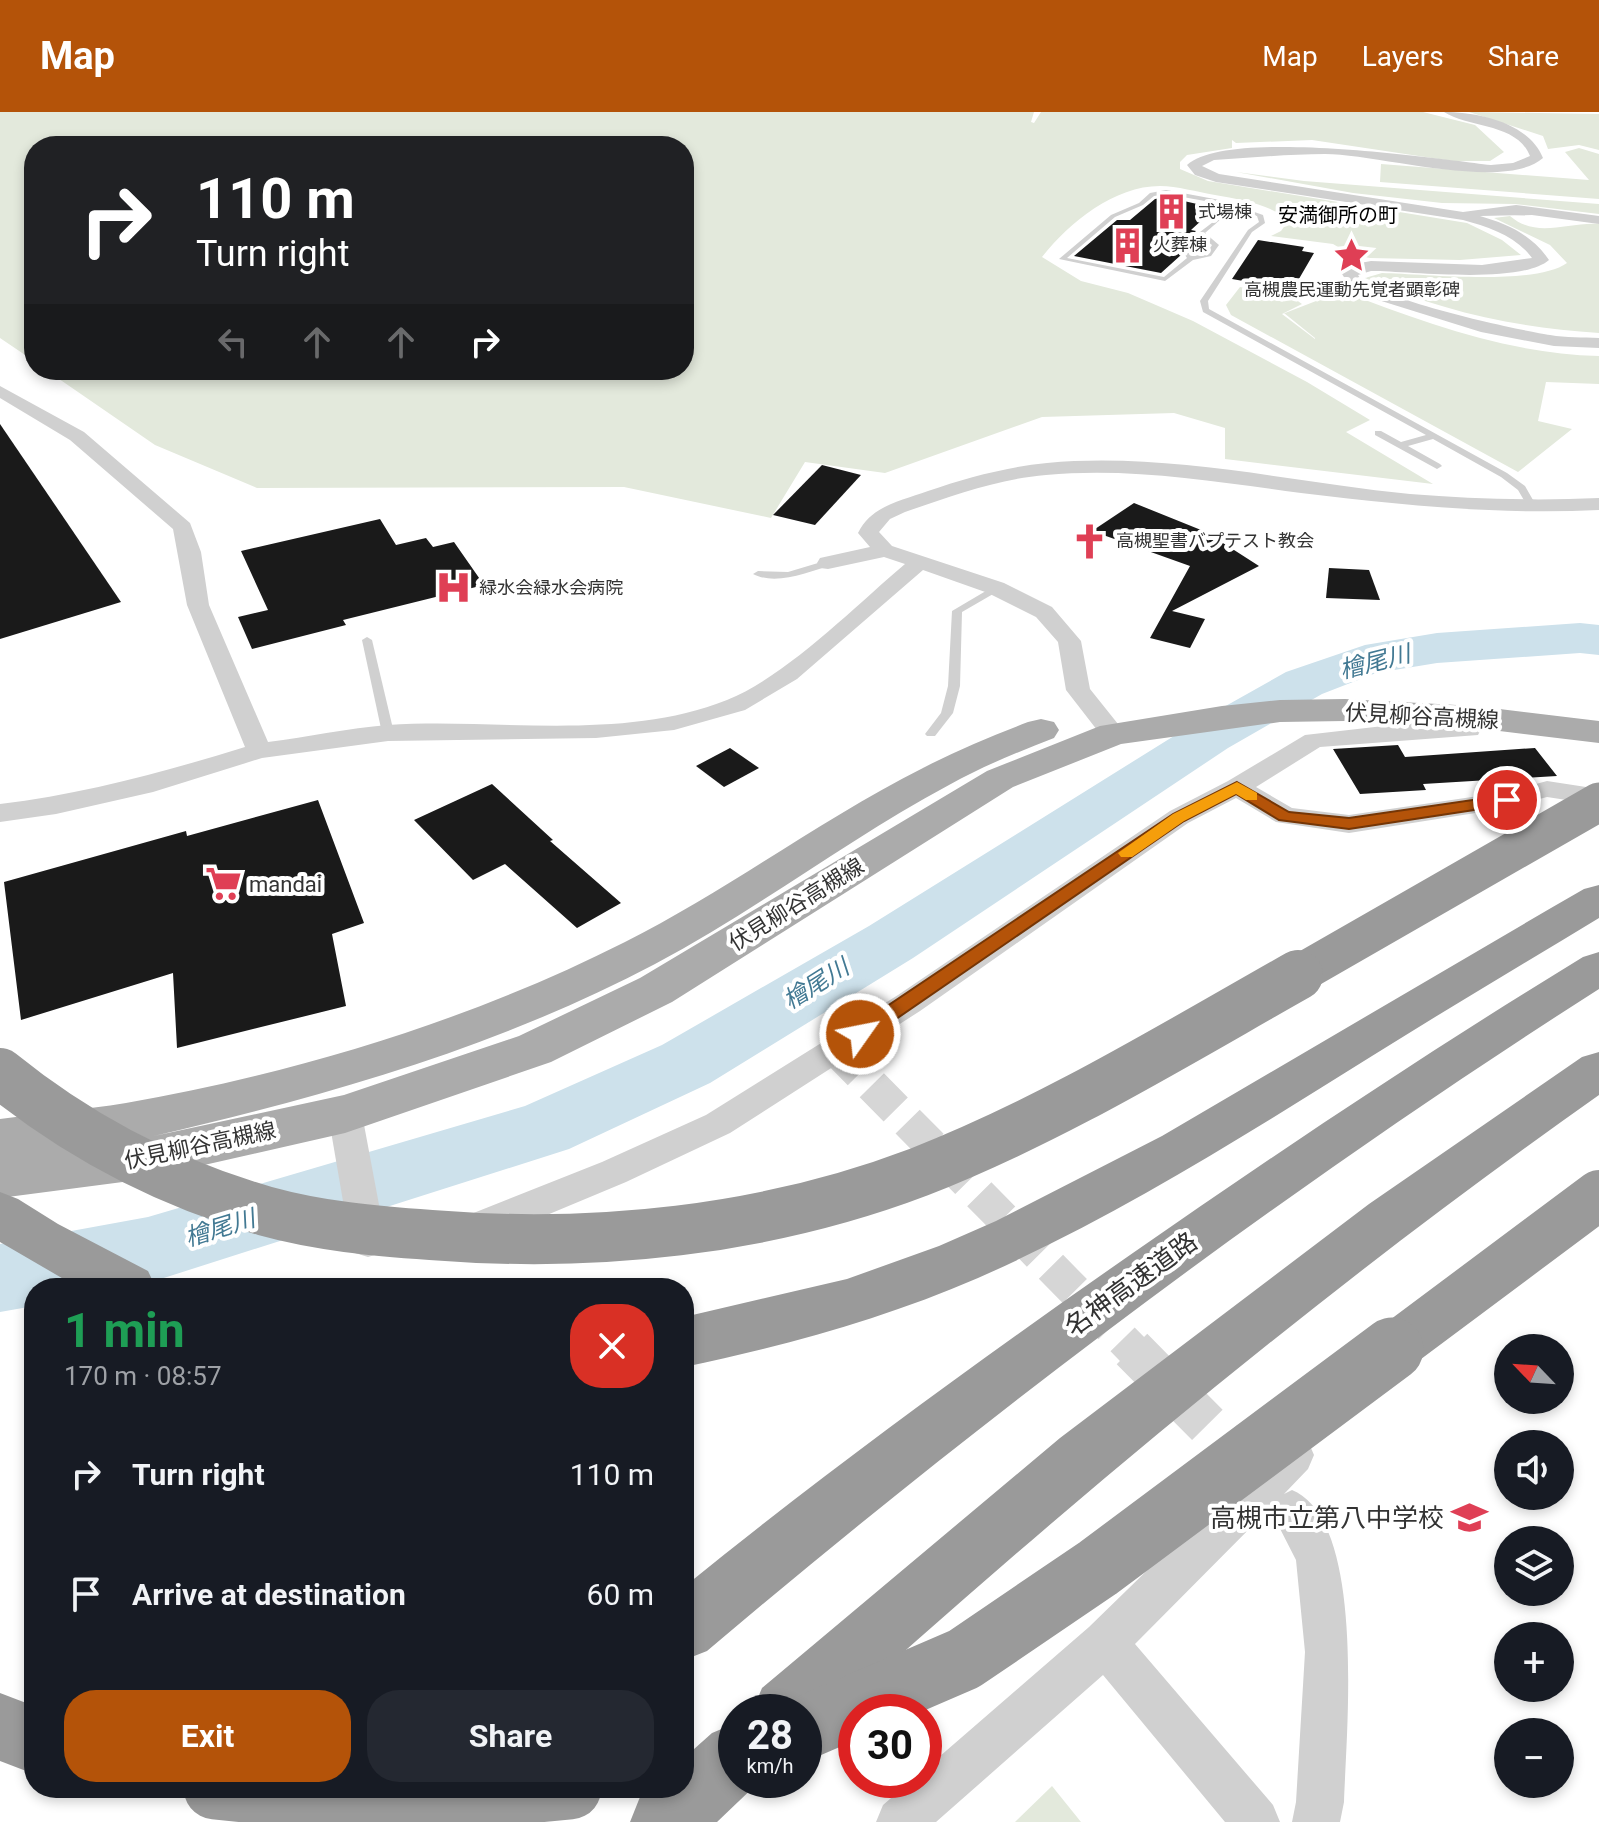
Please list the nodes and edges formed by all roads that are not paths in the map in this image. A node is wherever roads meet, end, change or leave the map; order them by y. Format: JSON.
{"nodes":[{"id":1,"x":1450,"y":112,"type":"edge"},
{"id":2,"x":1236,"y":209,"type":"junction"},
{"id":3,"x":1464,"y":216,"type":"junction"},
{"id":4,"x":1599,"y":220,"type":"edge"},
{"id":5,"x":1200,"y":233,"type":"junction"},
{"id":6,"x":1190,"y":242,"type":"dead end"},
{"id":7,"x":1183,"y":250,"type":"dead end"},
{"id":8,"x":1191,"y":258,"type":"junction"},
{"id":9,"x":1599,"y":343,"type":"edge"},
{"id":10,"x":0,"y":391,"type":"edge"},
{"id":11,"x":1378,"y":433,"type":"dead end"},
{"id":12,"x":1434,"y":436,"type":"junction"},
{"id":13,"x":1400,"y":445,"type":"junction"},
{"id":14,"x":1437,"y":466,"type":"dead end"},
{"id":15,"x":1599,"y":504,"type":"edge"},
{"id":16,"x":1532,"y":507,"type":"junction"},
{"id":17,"x":885,"y":550,"type":"junction"},
{"id":18,"x":828,"y":563,"type":"joint"},
{"id":19,"x":919,"y":563,"type":"junction"},
{"id":20,"x":758,"y":574,"type":"dead end"},
{"id":21,"x":996,"y":588,"type":"junction"},
{"id":22,"x":367,"y":640,"type":"dead end"},
{"id":23,"x":1599,"y":709,"type":"edge"},
{"id":24,"x":1475,"y":717,"type":"junction"},
{"id":25,"x":1104,"y":723,"type":"junction"},
{"id":26,"x":1599,"y":732,"type":"edge"},
{"id":27,"x":388,"y":733,"type":"junction"},
{"id":28,"x":931,"y":734,"type":"dead end"},
{"id":29,"x":259,"y":751,"type":"junction"},
{"id":30,"x":1237,"y":787,"type":"junction"},
{"id":31,"x":1599,"y":799,"type":"edge"},
{"id":32,"x":0,"y":813,"type":"edge"},
{"id":33,"x":1599,"y":899,"type":"edge"},
{"id":34,"x":1599,"y":968,"type":"edge"},
{"id":35,"x":1599,"y":1070,"type":"edge"},
{"id":36,"x":0,"y":1073,"type":"edge"},
{"id":37,"x":346,"y":1124,"type":"junction"},
{"id":38,"x":0,"y":1139,"type":"edge"},
{"id":39,"x":0,"y":1177,"type":"edge"},
{"id":40,"x":1599,"y":1198,"type":"edge"},
{"id":41,"x":0,"y":1214,"type":"edge"},
{"id":42,"x":110,"y":1278,"type":"edge"},
{"id":43,"x":694,"y":1340,"type":"edge"},
{"id":44,"x":1292,"y":1511,"type":"dead end"},
{"id":45,"x":694,"y":1620,"type":"edge"},
{"id":46,"x":1105,"y":1643,"type":"junction"},
{"id":47,"x":806,"y":1694,"type":"edge"},
{"id":48,"x":822,"y":1720,"type":"edge"},
{"id":49,"x":0,"y":1727,"type":"edge"},
{"id":50,"x":24,"y":1736,"type":"edge"},
{"id":51,"x":718,"y":1751,"type":"edge"},
{"id":52,"x":694,"y":1757,"type":"edge"},
{"id":53,"x":718,"y":1773,"type":"edge"},
{"id":54,"x":694,"y":1795,"type":"edge"},
{"id":55,"x":316,"y":1798,"type":"edge"},
{"id":56,"x":462,"y":1798,"type":"edge"},
{"id":57,"x":482,"y":1798,"type":"edge"},
{"id":58,"x":691,"y":1798,"type":"edge"},
{"id":59,"x":454,"y":1822,"type":"edge"},
{"id":60,"x":665,"y":1822,"type":"edge"},
{"id":61,"x":900,"y":1822,"type":"edge"},
{"id":62,"x":1256,"y":1822,"type":"edge"},
{"id":63,"x":1316,"y":1822,"type":"edge"}],
"edges":[{"from":1,"to":3,"type":"street"},
{"from":2,"to":5,"type":"lane"},
{"from":2,"to":8,"type":"lane"},
{"from":2,"to":12,"type":"lane"},
{"from":3,"to":4,"type":"street"},
{"from":3,"to":9,"type":"street"},
{"from":5,"to":6,"type":"lane"},
{"from":5,"to":8,"type":"lane"},
{"from":7,"to":8,"type":"lane"},
{"from":10,"to":29,"type":"street"},
{"from":11,"to":13,"type":"lane"},
{"from":12,"to":13,"type":"lane"},
{"from":12,"to":16,"type":"lane"},
{"from":13,"to":14,"type":"lane"},
{"from":15,"to":16,"type":"street"},
{"from":16,"to":17,"type":"street"},
{"from":17,"to":18,"type":"street"},
{"from":17,"to":19,"type":"street"},
{"from":18,"to":20,"type":"lane"},
{"from":19,"to":21,"type":"street"},
{"from":19,"to":27,"type":"street"},
{"from":21,"to":25,"type":"street"},
{"from":21,"to":28,"type":"lane"},
{"from":22,"to":27,"type":"lane"},
{"from":23,"to":25,"type":"main road","name":"伏見柳谷高槻線"},
{"from":24,"to":25,"type":"main road","name":"伏見柳谷高槻線"},
{"from":24,"to":26,"type":"main road","name":"伏見柳谷高槻線"},
{"from":24,"to":30,"type":"street"},
{"from":25,"to":37,"type":"main road","name":"伏見柳谷高槻線"},
{"from":25,"to":38,"type":"main road","name":"伏見柳谷高槻線"},
{"from":27,"to":29,"type":"street"},
{"from":29,"to":32,"type":"street"},
{"from":30,"to":31,"type":"street"},
{"from":30,"to":37,"type":"street"},
{"from":31,"to":36,"type":"highway","bridge":true},
{"from":33,"to":43,"type":"highway"},
{"from":34,"to":45,"type":"highway","name":"名神高速道路"},
{"from":35,"to":47,"type":"highway"},
{"from":37,"to":39,"type":"main road","name":"伏見柳谷高槻線"},
{"from":40,"to":46,"type":"street"},
{"from":40,"to":48,"type":"highway","bridge":true},
{"from":41,"to":42,"type":"highway"},
{"from":44,"to":63,"type":"street"},
{"from":46,"to":61,"type":"street"},
{"from":46,"to":62,"type":"street"},
{"from":49,"to":50,"type":"highway"},
{"from":51,"to":52,"type":"highway"},
{"from":53,"to":54,"type":"highway"},
{"from":55,"to":56,"type":"highway","bridge":true},
{"from":57,"to":59,"type":"highway"},
{"from":58,"to":60,"type":"highway"}]}
